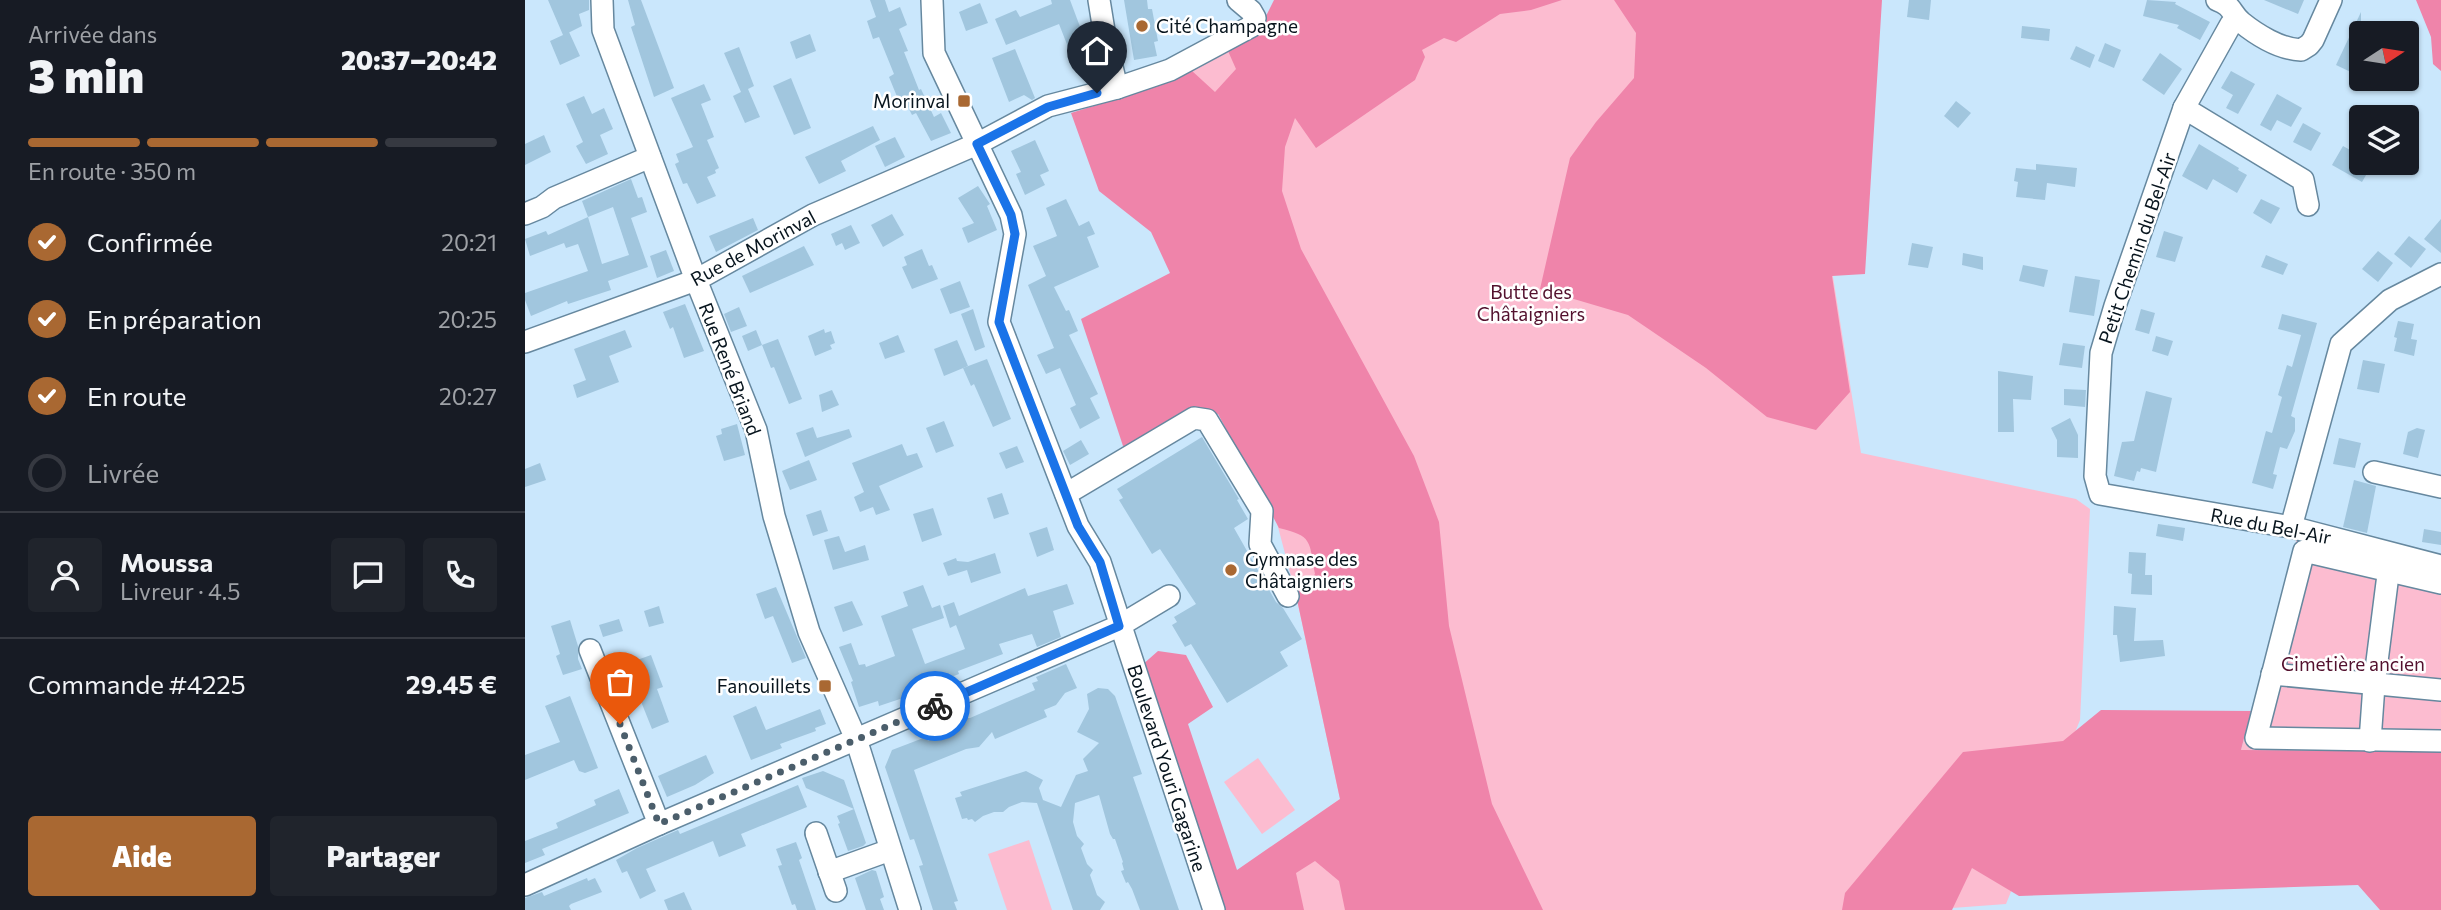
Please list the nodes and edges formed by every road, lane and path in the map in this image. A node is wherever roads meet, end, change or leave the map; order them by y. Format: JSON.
{"nodes":[{"id":1,"x":602,"y":0,"type":"edge"},
{"id":2,"x":932,"y":0,"type":"edge"},
{"id":3,"x":1100,"y":0,"type":"edge"},
{"id":4,"x":1238,"y":0,"type":"edge"},
{"id":5,"x":2217,"y":0,"type":"edge"},
{"id":6,"x":2330,"y":0,"type":"edge"},
{"id":7,"x":2238,"y":20,"type":"junction"},
{"id":8,"x":1117,"y":88,"type":"junction"},
{"id":9,"x":2184,"y":108,"type":"junction"},
{"id":10,"x":977,"y":144,"type":"junction"},
{"id":11,"x":650,"y":157,"type":"junction"},
{"id":12,"x":2308,"y":205,"type":"dead end"},
{"id":13,"x":525,"y":214,"type":"edge"},
{"id":14,"x":2441,"y":274,"type":"edge"},
{"id":15,"x":695,"y":280,"type":"junction"},
{"id":16,"x":525,"y":342,"type":"edge"},
{"id":17,"x":2374,"y":472,"type":"dead end"},
{"id":18,"x":2441,"y":487,"type":"edge"},
{"id":19,"x":1066,"y":494,"type":"junction"},
{"id":20,"x":2100,"y":494,"type":"joint"},
{"id":21,"x":2291,"y":527,"type":"junction"},
{"id":22,"x":2390,"y":562,"type":"junction"},
{"id":23,"x":2441,"y":566,"type":"edge"},
{"id":24,"x":2441,"y":583,"type":"edge"},
{"id":25,"x":1169,"y":596,"type":"dead end"},
{"id":26,"x":1288,"y":596,"type":"dead end"},
{"id":27,"x":1119,"y":626,"type":"junction"},
{"id":28,"x":590,"y":650,"type":"dead end"},
{"id":29,"x":2272,"y":674,"type":"junction"},
{"id":30,"x":2374,"y":685,"type":"junction"},
{"id":31,"x":2441,"y":690,"type":"edge"},
{"id":32,"x":856,"y":739,"type":"junction"},
{"id":33,"x":2441,"y":740,"type":"edge"},
{"id":34,"x":2369,"y":741,"type":"junction"},
{"id":35,"x":659,"y":824,"type":"junction"},
{"id":36,"x":816,"y":833,"type":"dead end"},
{"id":37,"x":890,"y":850,"type":"junction"},
{"id":38,"x":525,"y":885,"type":"edge"},
{"id":39,"x":910,"y":910,"type":"edge"},
{"id":40,"x":1214,"y":910,"type":"edge"}],
"edges":[{"from":1,"to":11,"type":"street","name":"Rue René Briand"},
{"from":2,"to":10,"type":"street","name":"Boulevard Youri Gagarine"},
{"from":3,"to":8,"type":"street"},
{"from":4,"to":8,"type":"street","name":"Rue de Morinval"},
{"from":5,"to":7,"type":"street"},
{"from":6,"to":7,"type":"street"},
{"from":7,"to":9,"type":"street","name":"Petit Chemin du Bel-Air"},
{"from":8,"to":10,"type":"street","name":"Rue de Morinval"},
{"from":9,"to":12,"type":"street"},
{"from":9,"to":20,"type":"street","name":"Petit Chemin du Bel-Air"},
{"from":10,"to":15,"type":"street","name":"Rue de Morinval"},
{"from":10,"to":19,"type":"street","name":"Boulevard Youri Gagarine"},
{"from":11,"to":13,"type":"street"},
{"from":11,"to":15,"type":"street","name":"Rue René Briand"},
{"from":14,"to":21,"type":"street"},
{"from":15,"to":16,"type":"street","name":"Rue de Morinval"},
{"from":15,"to":32,"type":"street","name":"Rue René Briand"},
{"from":17,"to":18,"type":"street"},
{"from":19,"to":26,"type":"street"},
{"from":19,"to":27,"type":"street","name":"Boulevard Youri Gagarine"},
{"from":20,"to":21,"type":"street","name":"Rue du Bel-Air"},
{"from":21,"to":22,"type":"street","name":"Rue du Bel-Air"},
{"from":22,"to":23,"type":"street","name":"Rue du Bel-Air"},
{"from":22,"to":24,"type":"street"},
{"from":22,"to":29,"type":"street"},
{"from":22,"to":30,"type":"street"},
{"from":25,"to":27,"type":"street"},
{"from":27,"to":32,"type":"street"},
{"from":27,"to":40,"type":"street","name":"Boulevard Youri Gagarine"},
{"from":28,"to":35,"type":"street"},
{"from":29,"to":30,"type":"street"},
{"from":29,"to":34,"type":"street"},
{"from":30,"to":31,"type":"street"},
{"from":30,"to":34,"type":"street"},
{"from":32,"to":35,"type":"street"},
{"from":32,"to":37,"type":"street","name":"Rue René Briand"},
{"from":33,"to":34,"type":"street"},
{"from":35,"to":38,"type":"street"},
{"from":36,"to":37,"type":"street"},
{"from":37,"to":39,"type":"street","name":"Rue René Briand"}]}
